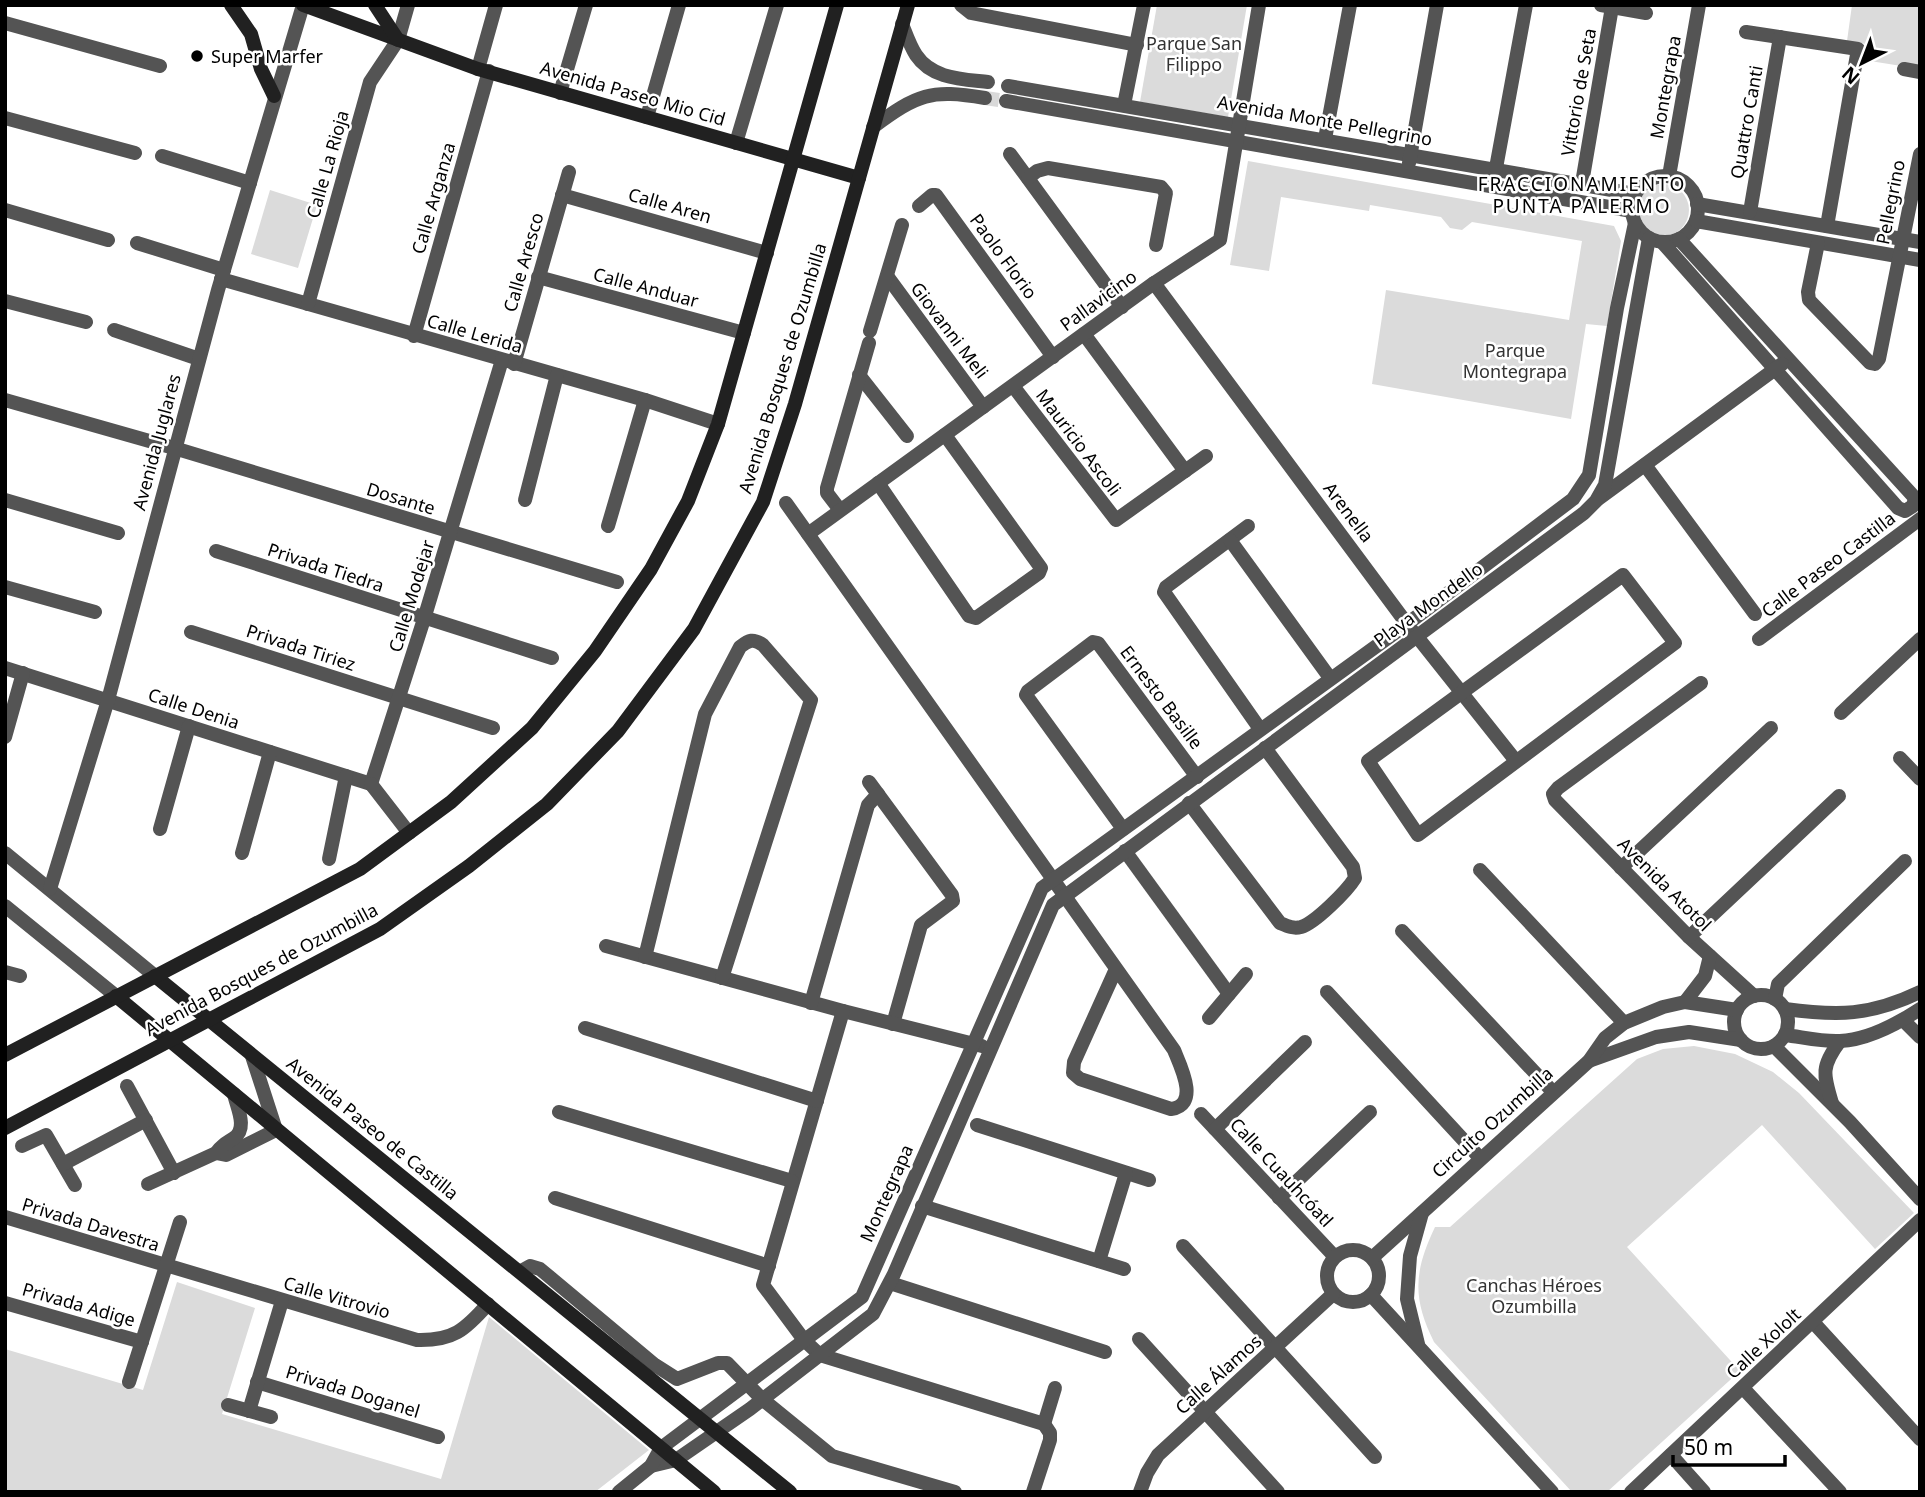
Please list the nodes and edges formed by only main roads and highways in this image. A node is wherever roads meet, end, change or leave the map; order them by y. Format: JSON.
{"nodes":[{"id":1,"x":231,"y":5,"type":"edge"},
{"id":2,"x":303,"y":5,"type":"edge"},
{"id":3,"x":375,"y":5,"type":"edge"},
{"id":4,"x":837,"y":5,"type":"edge"},
{"id":5,"x":908,"y":5,"type":"edge"},
{"id":6,"x":398,"y":40,"type":"junction"},
{"id":7,"x":274,"y":96,"type":"road end"},
{"id":8,"x":794,"y":159,"type":"junction"},
{"id":9,"x":859,"y":178,"type":"junction"},
{"id":10,"x":155,"y":976,"type":"junction"},
{"id":11,"x":116,"y":996,"type":"junction"},
{"id":12,"x":207,"y":1020,"type":"junction"},
{"id":13,"x":170,"y":1041,"type":"junction"},
{"id":14,"x":5,"y":1055,"type":"edge"},
{"id":15,"x":5,"y":1128,"type":"edge"},
{"id":16,"x":714,"y":1492,"type":"edge"},
{"id":17,"x":790,"y":1492,"type":"edge"}],
"edges":[{"from":1,"to":7,"type":"main road"},
{"from":2,"to":6,"type":"main road","name":"Avenida Paseo Mio Cid"},
{"from":3,"to":6,"type":"main road"},
{"from":4,"to":8,"type":"main road"},
{"from":5,"to":9,"type":"main road","name":"Avenida Bosques de Ozumbilla"},
{"from":6,"to":8,"type":"main road","name":"Avenida Paseo Mio Cid"},
{"from":8,"to":9,"type":"main road","name":"Avenida Paseo Mio Cid"},
{"from":8,"to":10,"type":"main road"},
{"from":9,"to":12,"type":"main road","name":"Avenida Bosques de Ozumbilla"},
{"from":10,"to":11,"type":"main road"},
{"from":10,"to":12,"type":"main road","name":"Avenida Paseo de Castilla"},
{"from":11,"to":13,"type":"main road"},
{"from":11,"to":14,"type":"main road"},
{"from":12,"to":13,"type":"main road","name":"Avenida Bosques de Ozumbilla"},
{"from":12,"to":17,"type":"main road","name":"Avenida Paseo de Castilla"},
{"from":13,"to":15,"type":"main road","name":"Avenida Bosques de Ozumbilla"},
{"from":13,"to":16,"type":"main road"}]}
